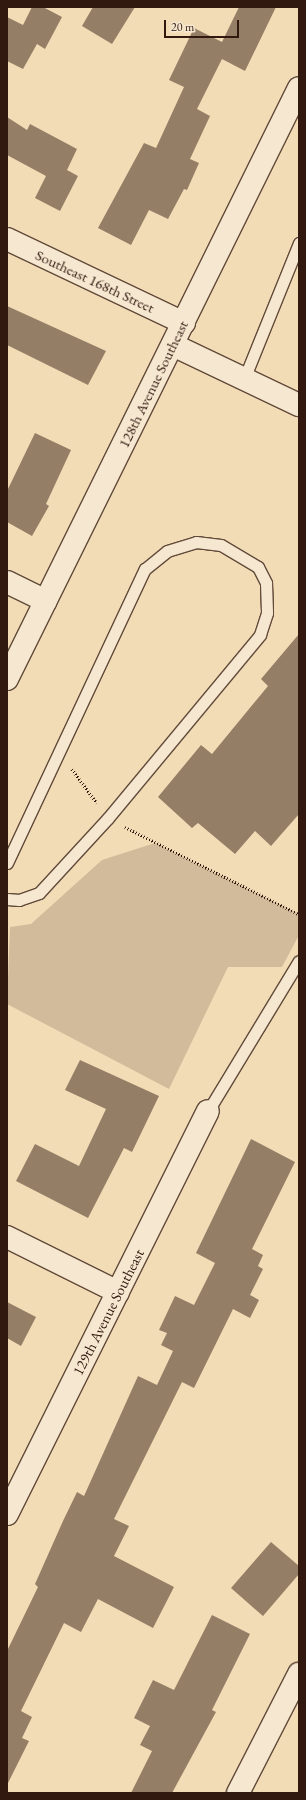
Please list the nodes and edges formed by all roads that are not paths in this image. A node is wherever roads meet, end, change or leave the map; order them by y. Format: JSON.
{"nodes":[{"id":1,"x":296,"y":102,"type":"edge"},
{"id":2,"x":7,"y":239,"type":"edge"},
{"id":3,"x":299,"y":244,"type":"edge"},
{"id":4,"x":184,"y":323,"type":"junction"},
{"id":5,"x":174,"y":345,"type":"junction"},
{"id":6,"x":244,"y":379,"type":"junction"},
{"id":7,"x":299,"y":406,"type":"edge"},
{"id":8,"x":7,"y":582,"type":"edge"},
{"id":9,"x":46,"y":601,"type":"junction"},
{"id":10,"x":7,"y":679,"type":"edge"},
{"id":11,"x":7,"y":863,"type":"edge"},
{"id":12,"x":7,"y":899,"type":"edge"},
{"id":13,"x":299,"y":961,"type":"edge"},
{"id":14,"x":208,"y":1111,"type":"joint"},
{"id":15,"x":7,"y":1237,"type":"edge"},
{"id":16,"x":118,"y":1292,"type":"junction"},
{"id":17,"x":7,"y":1514,"type":"edge"},
{"id":18,"x":299,"y":1674,"type":"edge"},
{"id":19,"x":238,"y":1793,"type":"edge"}],
"edges":[{"from":1,"to":4,"type":"street","name":"128th Avenue Southeast"},
{"from":2,"to":4,"type":"street","name":"Southeast 168th Street"},
{"from":3,"to":6,"type":"lane"},
{"from":4,"to":5,"type":"street","name":"128th Avenue Southeast"},
{"from":5,"to":6,"type":"street"},
{"from":5,"to":9,"type":"street","name":"128th Avenue Southeast"},
{"from":6,"to":7,"type":"street"},
{"from":8,"to":9,"type":"street"},
{"from":9,"to":10,"type":"street","name":"128th Avenue Southeast"},
{"from":11,"to":12,"type":"lane"},
{"from":13,"to":14,"type":"lane"},
{"from":14,"to":16,"type":"street","name":"129th Avenue Southeast"},
{"from":15,"to":16,"type":"street"},
{"from":16,"to":17,"type":"street","name":"129th Avenue Southeast"},
{"from":18,"to":19,"type":"street"}]}
